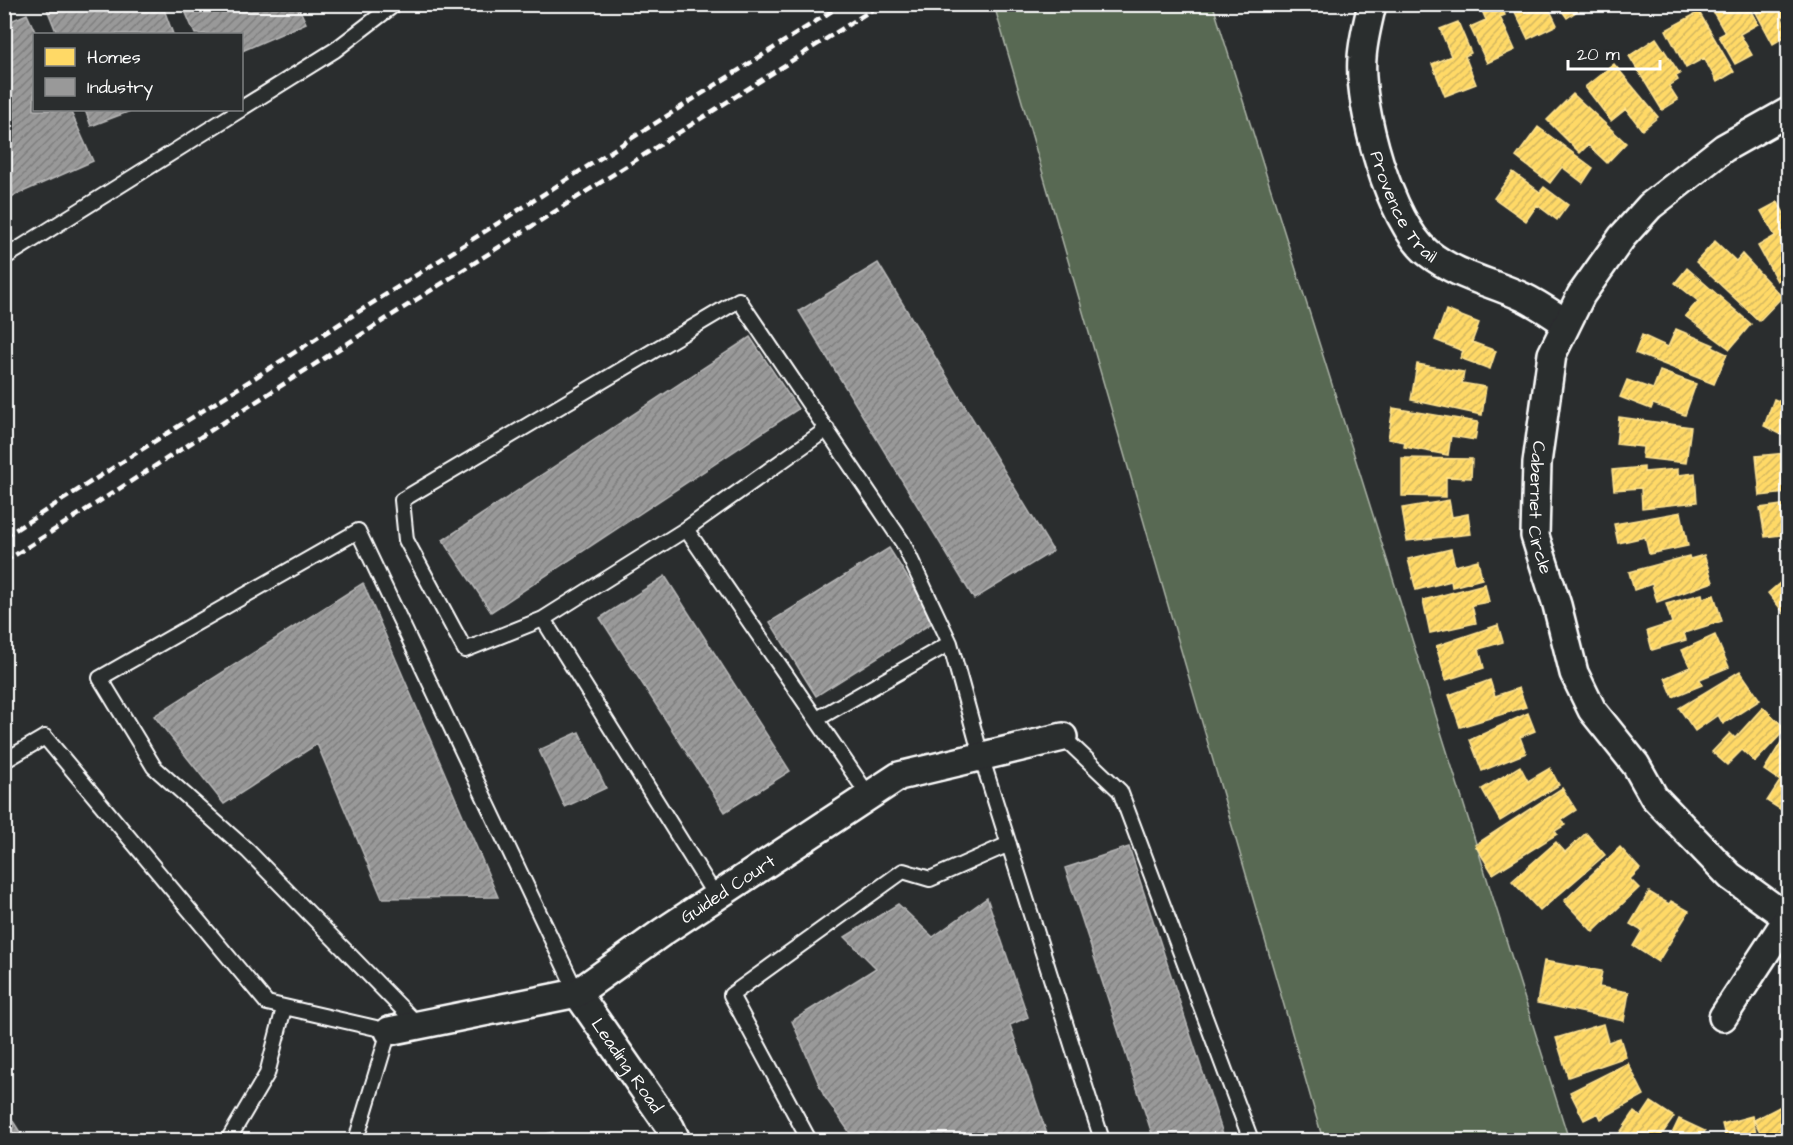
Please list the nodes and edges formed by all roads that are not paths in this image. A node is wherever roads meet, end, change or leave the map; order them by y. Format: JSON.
{"nodes":[{"id":1,"x":395,"y":4,"type":"edge"},
{"id":2,"x":1372,"y":4,"type":"edge"},
{"id":3,"x":243,"y":108,"type":"edge"},
{"id":4,"x":238,"y":111,"type":"edge"},
{"id":5,"x":1788,"y":112,"type":"edge"},
{"id":6,"x":4,"y":258,"type":"edge"},
{"id":7,"x":1566,"y":323,"type":"junction"},
{"id":8,"x":827,"y":429,"type":"junction"},
{"id":9,"x":686,"y":529,"type":"junction"},
{"id":10,"x":543,"y":619,"type":"junction"},
{"id":11,"x":950,"y":643,"type":"junction"},
{"id":12,"x":817,"y":719,"type":"junction"},
{"id":13,"x":1063,"y":737,"type":"joint"},
{"id":14,"x":981,"y":756,"type":"junction"},
{"id":15,"x":4,"y":761,"type":"edge"},
{"id":16,"x":869,"y":796,"type":"junction"},
{"id":17,"x":1009,"y":844,"type":"junction"},
{"id":18,"x":716,"y":897,"type":"junction"},
{"id":19,"x":1788,"y":918,"type":"edge"},
{"id":20,"x":577,"y":993,"type":"junction"},
{"id":21,"x":284,"y":1008,"type":"junction"},
{"id":22,"x":1723,"y":1017,"type":"dead end"},
{"id":23,"x":418,"y":1025,"type":"junction"},
{"id":24,"x":389,"y":1031,"type":"junction"},
{"id":25,"x":228,"y":1140,"type":"edge"},
{"id":26,"x":356,"y":1140,"type":"edge"},
{"id":27,"x":676,"y":1140,"type":"edge"},
{"id":28,"x":809,"y":1140,"type":"edge"},
{"id":29,"x":1102,"y":1140,"type":"edge"},
{"id":30,"x":1251,"y":1140,"type":"edge"}],
"edges":[{"from":1,"to":3,"type":"lane"},
{"from":2,"to":7,"type":"street","name":"Provence Trail"},
{"from":4,"to":6,"type":"lane"},
{"from":5,"to":7,"type":"street","name":"Cabernet Circle"},
{"from":7,"to":19,"type":"street","name":"Cabernet Circle"},
{"from":8,"to":9,"type":"lane"},
{"from":8,"to":10,"type":"lane"},
{"from":8,"to":11,"type":"lane"},
{"from":9,"to":10,"type":"lane"},
{"from":9,"to":12,"type":"lane"},
{"from":10,"to":18,"type":"lane"},
{"from":11,"to":12,"type":"lane"},
{"from":11,"to":14,"type":"lane"},
{"from":12,"to":16,"type":"lane"},
{"from":13,"to":14,"type":"street","name":"Guided Court"},
{"from":13,"to":30,"type":"lane"},
{"from":14,"to":16,"type":"street","name":"Guided Court"},
{"from":14,"to":17,"type":"lane"},
{"from":15,"to":21,"type":"lane"},
{"from":16,"to":18,"type":"street","name":"Guided Court"},
{"from":17,"to":28,"type":"lane"},
{"from":17,"to":29,"type":"lane"},
{"from":18,"to":20,"type":"street","name":"Guided Court"},
{"from":19,"to":22,"type":"street"},
{"from":20,"to":23,"type":"street","name":"Guided Court"},
{"from":20,"to":23,"type":"lane"},
{"from":20,"to":27,"type":"street","name":"Leading Road"},
{"from":21,"to":24,"type":"lane"},
{"from":21,"to":25,"type":"lane"},
{"from":23,"to":24,"type":"street","name":"Guided Court"},
{"from":24,"to":26,"type":"lane"}]}
